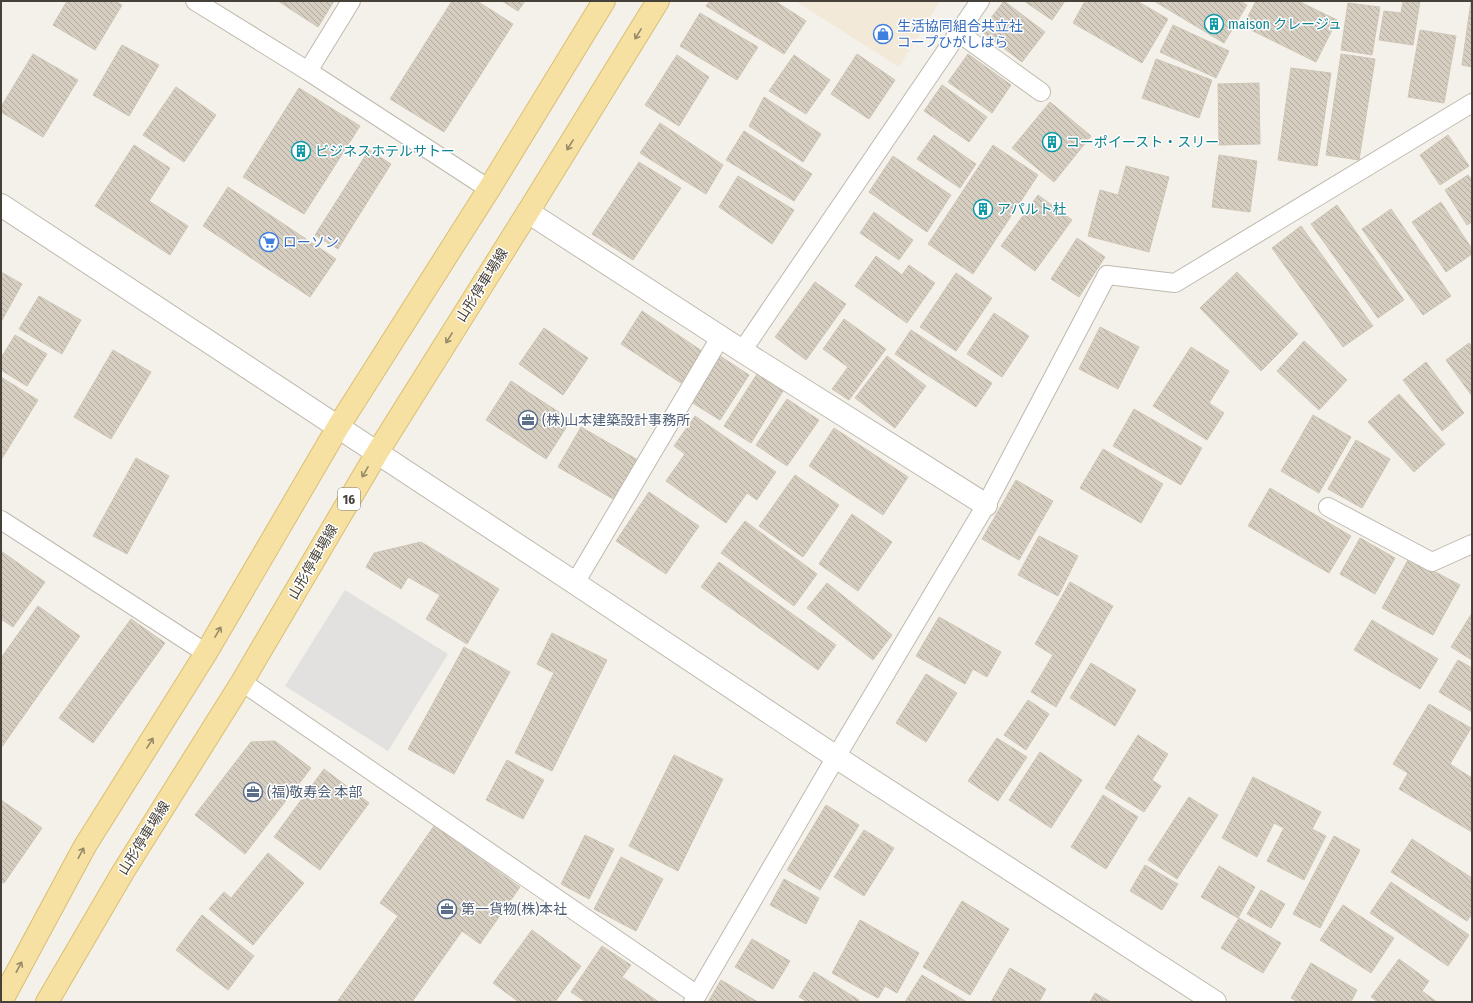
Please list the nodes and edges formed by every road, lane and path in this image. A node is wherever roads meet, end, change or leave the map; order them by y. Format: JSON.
{"nodes":[{"id":1,"x":195,"y":1,"type":"edge"},
{"id":2,"x":351,"y":1,"type":"edge"},
{"id":3,"x":604,"y":1,"type":"edge"},
{"id":4,"x":658,"y":1,"type":"edge"},
{"id":5,"x":980,"y":1,"type":"edge"},
{"id":6,"x":959,"y":34,"type":"junction"},
{"id":7,"x":308,"y":71,"type":"junction"},
{"id":8,"x":1041,"y":92,"type":"dead end"},
{"id":9,"x":1472,"y":103,"type":"edge"},
{"id":10,"x":489,"y":189,"type":"junction"},
{"id":11,"x":1,"y":205,"type":"edge"},
{"id":12,"x":528,"y":212,"type":"junction"},
{"id":13,"x":721,"y":336,"type":"junction"},
{"id":14,"x":742,"y":351,"type":"junction"},
{"id":15,"x":338,"y":427,"type":"junction"},
{"id":16,"x":377,"y":453,"type":"junction"},
{"id":17,"x":986,"y":505,"type":"junction"},
{"id":18,"x":1328,"y":507,"type":"dead end"},
{"id":19,"x":1,"y":520,"type":"edge"},
{"id":20,"x":1472,"y":544,"type":"edge"},
{"id":21,"x":575,"y":583,"type":"junction"},
{"id":22,"x":206,"y":652,"type":"junction"},
{"id":23,"x":242,"y":682,"type":"junction"},
{"id":24,"x":836,"y":757,"type":"junction"},
{"id":25,"x":695,"y":998,"type":"edge"},
{"id":26,"x":1,"y":1002,"type":"edge"},
{"id":27,"x":47,"y":1002,"type":"edge"},
{"id":28,"x":1215,"y":1002,"type":"edge"}],
"edges":[{"from":1,"to":7,"type":"lane"},
{"from":2,"to":7,"type":"lane"},
{"from":3,"to":10,"type":"main road"},
{"from":4,"to":12,"type":"main road","name":"山形停車場線","number":"16","one_way":true},
{"from":5,"to":6,"type":"lane"},
{"from":6,"to":8,"type":"lane"},
{"from":6,"to":14,"type":"lane"},
{"from":7,"to":10,"type":"lane"},
{"from":9,"to":17,"type":"lane"},
{"from":10,"to":15,"type":"main road"},
{"from":11,"to":15,"type":"street"},
{"from":12,"to":13,"type":"street"},
{"from":12,"to":16,"type":"main road","name":"山形停車場線","number":"16","one_way":true},
{"from":13,"to":14,"type":"street"},
{"from":13,"to":21,"type":"lane"},
{"from":14,"to":17,"type":"street"},
{"from":15,"to":16,"type":"street"},
{"from":22,"to":15,"type":"main road","one_way":true},
{"from":16,"to":21,"type":"street"},
{"from":16,"to":23,"type":"main road","name":"山形停車場線","number":"16","one_way":true},
{"from":17,"to":24,"type":"lane"},
{"from":18,"to":20,"type":"lane"},
{"from":19,"to":22,"type":"lane"},
{"from":21,"to":24,"type":"street"},
{"from":26,"to":22,"type":"main road","one_way":true},
{"from":23,"to":25,"type":"lane"},
{"from":23,"to":27,"type":"main road","name":"山形停車場線","number":"16"},
{"from":24,"to":25,"type":"lane"},
{"from":24,"to":28,"type":"street"}]}
